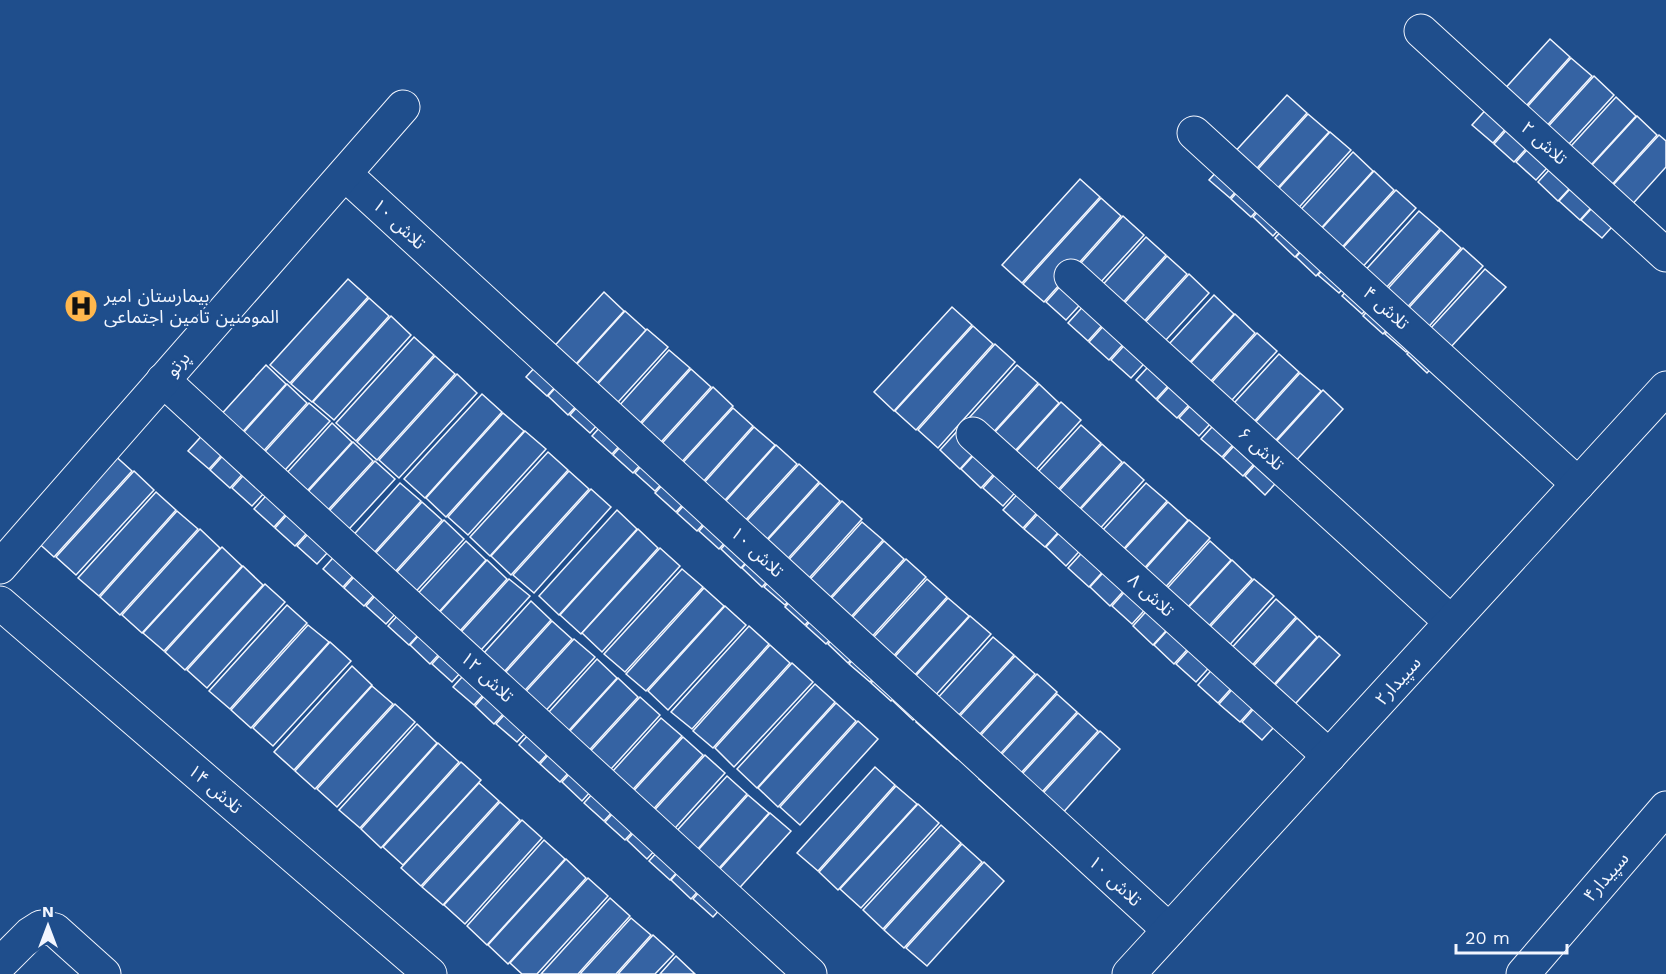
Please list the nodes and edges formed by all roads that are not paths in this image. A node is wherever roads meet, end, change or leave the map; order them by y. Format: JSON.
{"nodes":[{"id":1,"x":1421,"y":31,"type":"dead end"},
{"id":2,"x":403,"y":107,"type":"dead end"},
{"id":3,"x":1194,"y":133,"type":"dead end"},
{"id":4,"x":345,"y":174,"type":"junction"},
{"id":5,"x":1666,"y":255,"type":"edge"},
{"id":6,"x":1071,"y":276,"type":"dead end"},
{"id":7,"x":163,"y":381,"type":"junction"},
{"id":8,"x":1666,"y":388,"type":"edge"},
{"id":9,"x":973,"y":434,"type":"dead end"},
{"id":10,"x":1578,"y":484,"type":"junction"},
{"id":11,"x":0,"y":567,"type":"edge"},
{"id":12,"x":0,"y":603,"type":"edge"},
{"id":13,"x":1451,"y":622,"type":"junction"},
{"id":14,"x":1329,"y":756,"type":"junction"},
{"id":15,"x":1666,"y":808,"type":"edge"},
{"id":16,"x":1169,"y":930,"type":"junction"},
{"id":17,"x":3,"y":956,"type":"edge"},
{"id":18,"x":104,"y":974,"type":"edge"},
{"id":19,"x":430,"y":974,"type":"edge"},
{"id":20,"x":810,"y":974,"type":"edge"},
{"id":21,"x":1129,"y":974,"type":"edge"},
{"id":22,"x":1523,"y":974,"type":"edge"}],
"edges":[{"from":1,"to":5,"type":"street","name":"تلاش ۲"},
{"from":2,"to":4,"type":"street","name":"پرتو"},
{"from":3,"to":10,"type":"street","name":"تلاش ۴"},
{"from":4,"to":7,"type":"street","name":"پرتو"},
{"from":4,"to":16,"type":"street","name":"تلاش ۱۰"},
{"from":6,"to":13,"type":"street","name":"تلاش ۶"},
{"from":7,"to":11,"type":"street","name":"پرتو"},
{"from":7,"to":20,"type":"street","name":"تلاش ۱۲"},
{"from":8,"to":10,"type":"street","name":"سپیدار۲"},
{"from":9,"to":14,"type":"street","name":"تلاش ۸"},
{"from":10,"to":13,"type":"street","name":"سپیدار۲"},
{"from":12,"to":19,"type":"street","name":"تلاش ۱۴"},
{"from":13,"to":14,"type":"street","name":"سپیدار۲"},
{"from":14,"to":16,"type":"street","name":"سپیدار۲"},
{"from":15,"to":22,"type":"street","name":"سپیدار۴"},
{"from":16,"to":21,"type":"street","name":"سپیدار۲"},
{"from":17,"to":18,"type":"street"}]}
